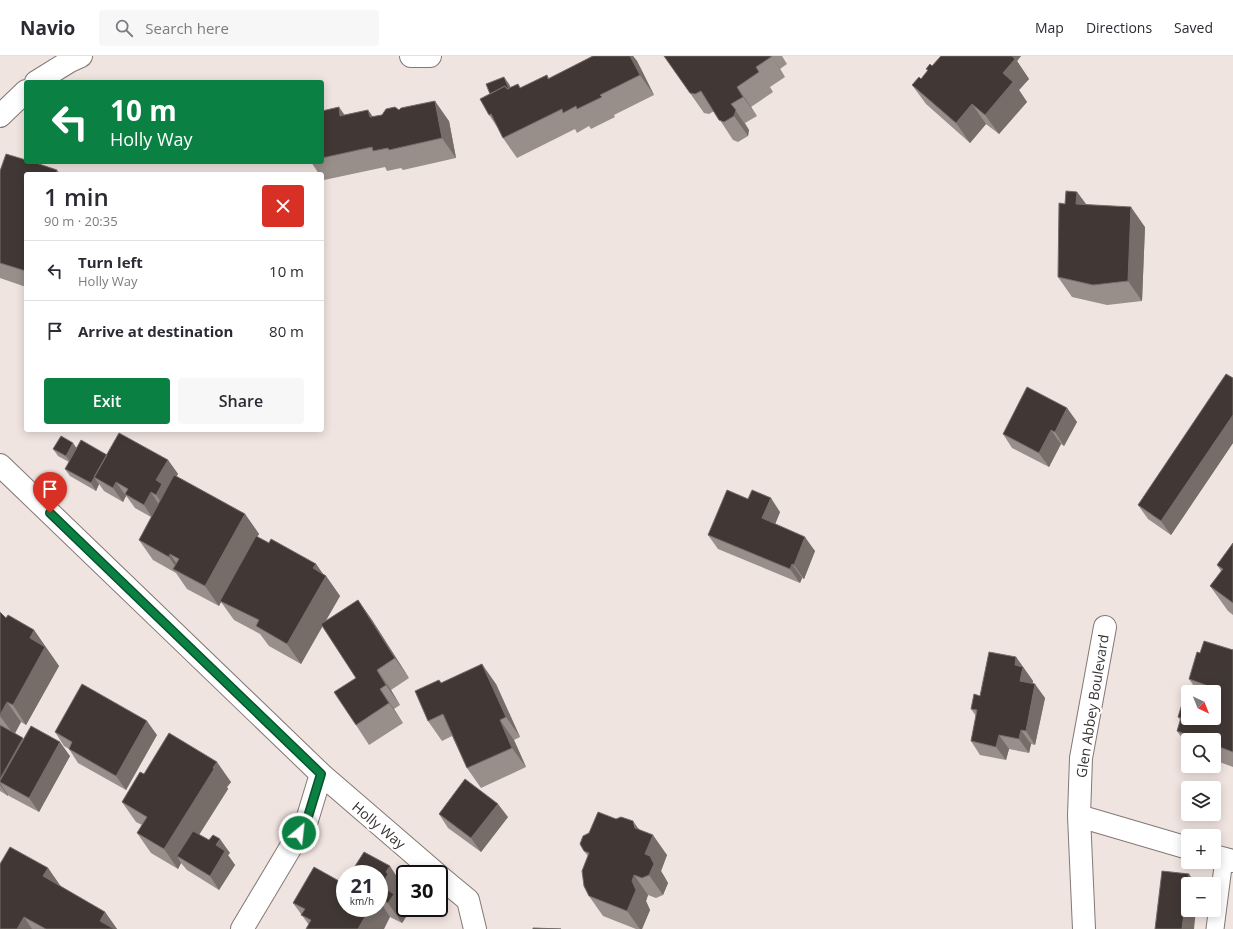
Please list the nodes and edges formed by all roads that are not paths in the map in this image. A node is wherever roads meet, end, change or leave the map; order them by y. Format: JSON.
{"nodes":[{"id":1,"x":81,"y":56,"type":"edge"},
{"id":2,"x":411,"y":56,"type":"edge"},
{"id":3,"x":430,"y":56,"type":"edge"},
{"id":4,"x":39,"y":80,"type":"edge"},
{"id":5,"x":24,"y":93,"type":"edge"},
{"id":6,"x":0,"y":116,"type":"edge"},
{"id":7,"x":0,"y":465,"type":"edge"},
{"id":8,"x":1105,"y":627,"type":"dead end"},
{"id":9,"x":321,"y":774,"type":"junction"},
{"id":10,"x":1079,"y":816,"type":"junction"},
{"id":11,"x":1181,"y":846,"type":"edge"},
{"id":12,"x":1224,"y":858,"type":"edge"},
{"id":13,"x":426,"y":865,"type":"edge"},
{"id":14,"x":448,"y":883,"type":"edge"},
{"id":15,"x":242,"y":929,"type":"edge"},
{"id":16,"x":476,"y":929,"type":"edge"},
{"id":17,"x":1084,"y":929,"type":"edge"},
{"id":18,"x":1215,"y":929,"type":"edge"}],
"edges":[{"from":1,"to":4,"type":"street"},
{"from":2,"to":3,"type":"street"},
{"from":5,"to":6,"type":"street"},
{"from":7,"to":9,"type":"street","name":"Holly Way"},
{"from":8,"to":10,"type":"street","name":"Glen Abbey Boulevard"},
{"from":9,"to":13,"type":"street","name":"Holly Way"},
{"from":9,"to":15,"type":"street"},
{"from":10,"to":11,"type":"street"},
{"from":10,"to":17,"type":"street","name":"Glen Abbey Boulevard"},
{"from":12,"to":18,"type":"lane"},
{"from":14,"to":16,"type":"street","name":"Holly Way"}]}
